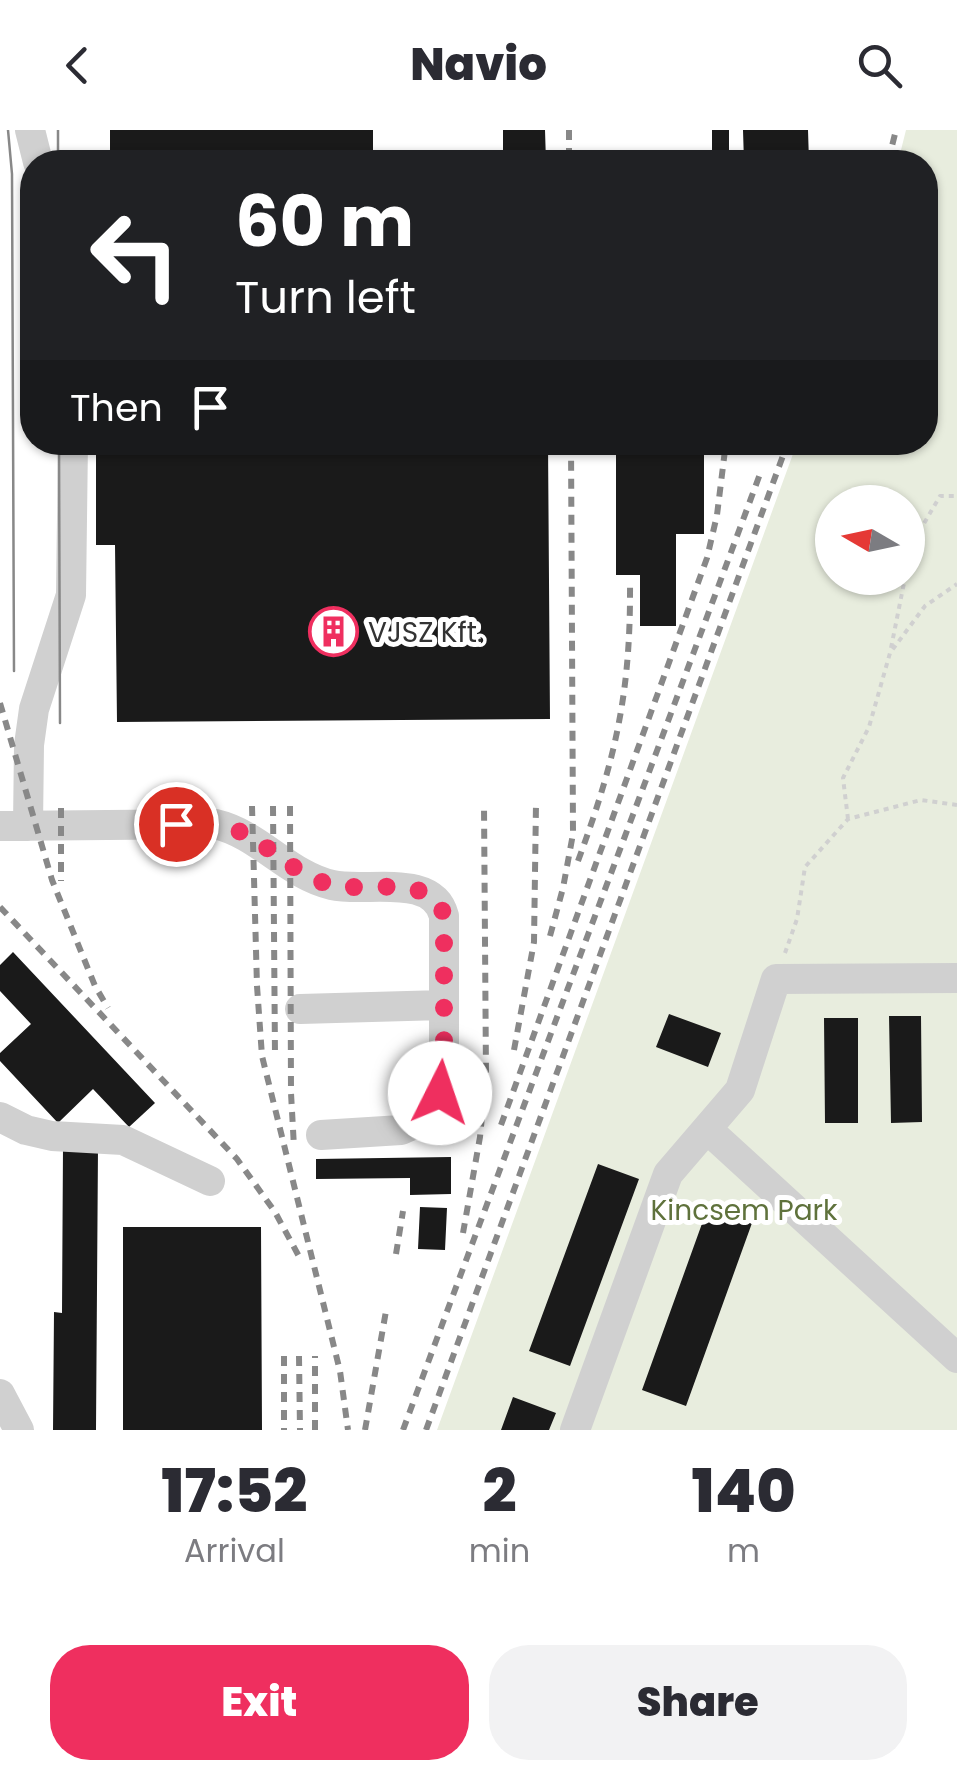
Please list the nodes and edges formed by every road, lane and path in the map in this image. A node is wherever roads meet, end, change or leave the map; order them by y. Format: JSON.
{"nodes":[{"id":1,"x":73,"y":455,"type":"edge"},
{"id":2,"x":957,"y":496,"type":"edge"},
{"id":3,"x":925,"y":521,"type":"edge"},
{"id":4,"x":957,"y":584,"type":"edge"},
{"id":5,"x":902,"y":595,"type":"edge"},
{"id":6,"x":890,"y":653,"type":"junction"},
{"id":7,"x":957,"y":805,"type":"edge"},
{"id":8,"x":848,"y":819,"type":"junction"},
{"id":9,"x":14,"y":826,"type":"edge"},
{"id":10,"x":776,"y":978,"type":"junction"},
{"id":11,"x":957,"y":978,"type":"edge"},
{"id":12,"x":444,"y":1005,"type":"junction"},
{"id":13,"x":300,"y":1009,"type":"dead end"},
{"id":14,"x":0,"y":1116,"type":"edge"},
{"id":15,"x":707,"y":1128,"type":"junction"},
{"id":16,"x":321,"y":1135,"type":"dead end"},
{"id":17,"x":210,"y":1181,"type":"dead end"},
{"id":18,"x":957,"y":1358,"type":"edge"},
{"id":19,"x":0,"y":1394,"type":"edge"},
{"id":20,"x":19,"y":1430,"type":"edge"},
{"id":21,"x":575,"y":1430,"type":"edge"}],
"edges":[{"from":1,"to":9,"type":"lane"},
{"from":2,"to":3,"type":"path"},
{"from":4,"to":6,"type":"path"},
{"from":5,"to":6,"type":"path"},
{"from":6,"to":8,"type":"path"},
{"from":7,"to":8,"type":"path"},
{"from":8,"to":10,"type":"path"},
{"from":9,"to":12,"type":"lane"},
{"from":10,"to":11,"type":"lane"},
{"from":10,"to":15,"type":"lane"},
{"from":12,"to":13,"type":"lane"},
{"from":12,"to":16,"type":"lane"},
{"from":14,"to":17,"type":"lane"},
{"from":15,"to":18,"type":"lane"},
{"from":15,"to":21,"type":"lane"},
{"from":19,"to":20,"type":"lane"}]}
